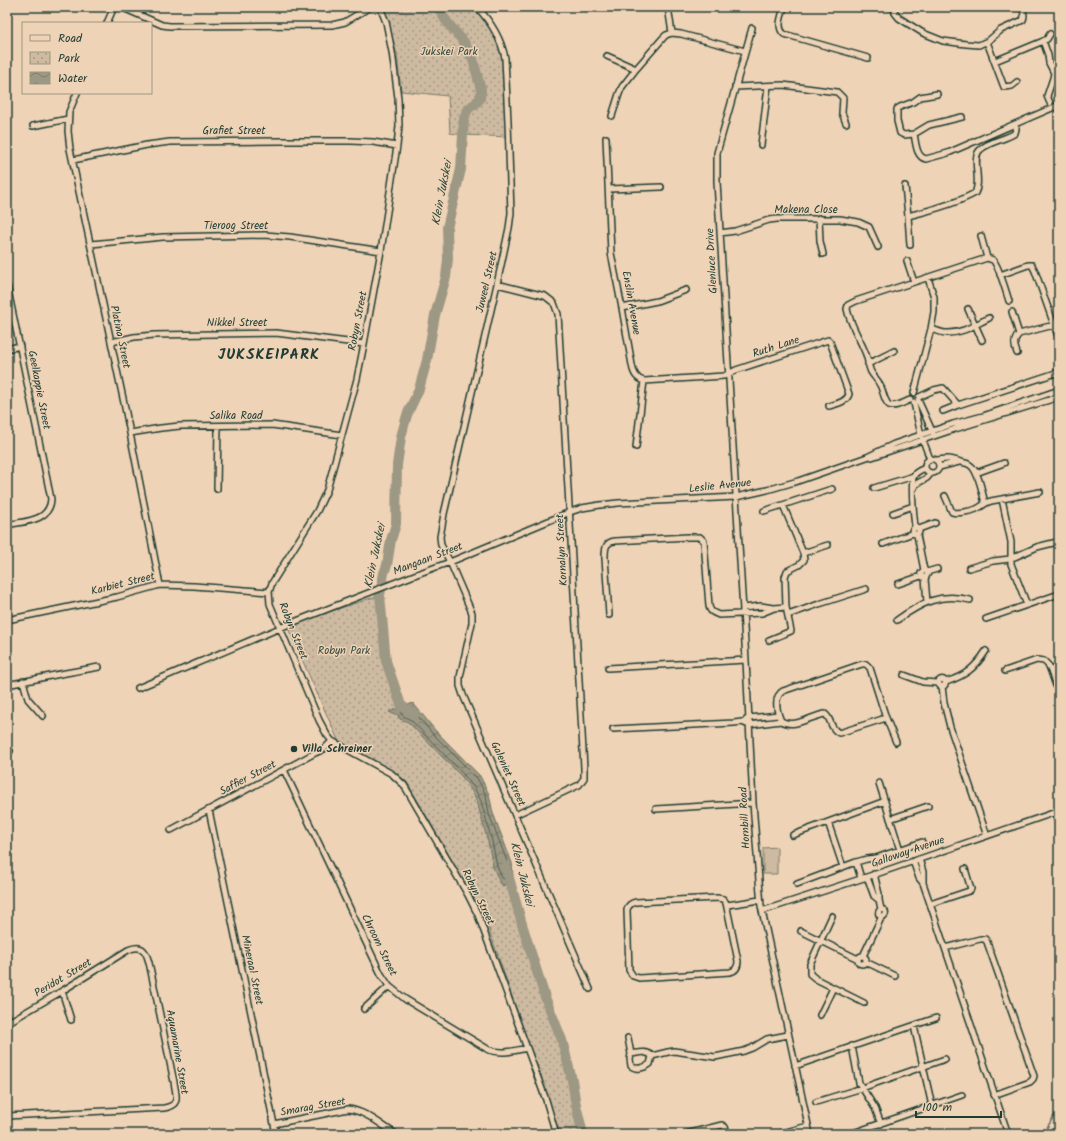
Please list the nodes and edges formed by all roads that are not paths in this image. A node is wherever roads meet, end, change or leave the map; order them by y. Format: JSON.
{"nodes":[{"id":1,"x":114,"y":7,"type":"edge"},
{"id":2,"x":121,"y":7,"type":"edge"},
{"id":3,"x":370,"y":7,"type":"edge"},
{"id":4,"x":380,"y":7,"type":"edge"},
{"id":5,"x":477,"y":7,"type":"edge"},
{"id":6,"x":668,"y":7,"type":"edge"},
{"id":7,"x":784,"y":7,"type":"edge"},
{"id":8,"x":1022,"y":7,"type":"edge"},
{"id":9,"x":895,"y":10,"type":"edge"},
{"id":10,"x":107,"y":22,"type":"edge"},
{"id":11,"x":752,"y":28,"type":"dead end"},
{"id":12,"x":672,"y":33,"type":"junction"},
{"id":13,"x":1050,"y":34,"type":"dead end"},
{"id":14,"x":1043,"y":41,"type":"junction"},
{"id":15,"x":987,"y":42,"type":"junction"},
{"id":16,"x":745,"y":52,"type":"junction"},
{"id":17,"x":607,"y":56,"type":"dead end"},
{"id":18,"x":868,"y":58,"type":"dead end"},
{"id":19,"x":995,"y":61,"type":"junction"},
{"id":20,"x":636,"y":70,"type":"junction"},
{"id":21,"x":1017,"y":82,"type":"dead end"},
{"id":22,"x":768,"y":86,"type":"junction"},
{"id":23,"x":735,"y":87,"type":"junction"},
{"id":24,"x":77,"y":94,"type":"edge"},
{"id":25,"x":937,"y":94,"type":"dead end"},
{"id":26,"x":1050,"y":103,"type":"dead end"},
{"id":27,"x":1059,"y":106,"type":"edge"},
{"id":28,"x":612,"y":116,"type":"dead end"},
{"id":29,"x":962,"y":117,"type":"dead end"},
{"id":30,"x":68,"y":119,"type":"junction"},
{"id":31,"x":846,"y":123,"type":"dead end"},
{"id":32,"x":1016,"y":124,"type":"junction"},
{"id":33,"x":32,"y":126,"type":"dead end"},
{"id":34,"x":914,"y":134,"type":"junction"},
{"id":35,"x":606,"y":138,"type":"dead end"},
{"id":36,"x":761,"y":145,"type":"dead end"},
{"id":37,"x":397,"y":146,"type":"junction"},
{"id":38,"x":73,"y":160,"type":"junction"},
{"id":39,"x":661,"y":186,"type":"dead end"},
{"id":40,"x":905,"y":186,"type":"dead end"},
{"id":41,"x":609,"y":189,"type":"junction"},
{"id":42,"x":908,"y":216,"type":"junction"},
{"id":43,"x":819,"y":218,"type":"junction"},
{"id":44,"x":720,"y":233,"type":"junction"},
{"id":45,"x":981,"y":236,"type":"dead end"},
{"id":46,"x":91,"y":244,"type":"junction"},
{"id":47,"x":910,"y":245,"type":"dead end"},
{"id":48,"x":878,"y":247,"type":"dead end"},
{"id":49,"x":381,"y":251,"type":"junction"},
{"id":50,"x":823,"y":254,"type":"dead end"},
{"id":51,"x":986,"y":258,"type":"junction"},
{"id":52,"x":907,"y":261,"type":"dead end"},
{"id":53,"x":1000,"y":275,"type":"junction"},
{"id":54,"x":928,"y":278,"type":"junction"},
{"id":55,"x":914,"y":282,"type":"junction"},
{"id":56,"x":497,"y":284,"type":"junction"},
{"id":57,"x":7,"y":285,"type":"edge"},
{"id":58,"x":686,"y":290,"type":"dead end"},
{"id":59,"x":1009,"y":301,"type":"dead end"},
{"id":60,"x":622,"y":308,"type":"junction"},
{"id":61,"x":968,"y":309,"type":"dead end"},
{"id":62,"x":1012,"y":312,"type":"dead end"},
{"id":63,"x":989,"y":318,"type":"dead end"},
{"id":64,"x":975,"y":324,"type":"junction"},
{"id":65,"x":1054,"y":324,"type":"junction"},
{"id":66,"x":931,"y":329,"type":"junction"},
{"id":67,"x":1019,"y":334,"type":"junction"},
{"id":68,"x":1059,"y":339,"type":"edge"},
{"id":69,"x":982,"y":340,"type":"dead end"},
{"id":70,"x":111,"y":342,"type":"junction"},
{"id":71,"x":364,"y":344,"type":"junction"},
{"id":72,"x":20,"y":346,"type":"junction"},
{"id":73,"x":7,"y":349,"type":"edge"},
{"id":74,"x":894,"y":351,"type":"dead end"},
{"id":75,"x":1018,"y":353,"type":"dead end"},
{"id":76,"x":868,"y":364,"type":"junction"},
{"id":77,"x":1059,"y":372,"type":"edge"},
{"id":78,"x":729,"y":374,"type":"junction"},
{"id":79,"x":644,"y":381,"type":"junction"},
{"id":80,"x":1059,"y":390,"type":"edge"},
{"id":81,"x":1059,"y":397,"type":"edge"},
{"id":82,"x":915,"y":399,"type":"junction"},
{"id":83,"x":958,"y":405,"type":"junction"},
{"id":84,"x":829,"y":406,"type":"dead end"},
{"id":85,"x":943,"y":410,"type":"dead end"},
{"id":86,"x":218,"y":426,"type":"junction"},
{"id":87,"x":130,"y":433,"type":"junction"},
{"id":88,"x":933,"y":434,"type":"junction"},
{"id":89,"x":342,"y":435,"type":"junction"},
{"id":90,"x":922,"y":437,"type":"junction"},
{"id":91,"x":636,"y":447,"type":"dead end"},
{"id":92,"x":930,"y":459,"type":"junction"},
{"id":93,"x":937,"y":460,"type":"junction"},
{"id":94,"x":959,"y":462,"type":"junction"},
{"id":95,"x":1004,"y":463,"type":"dead end"},
{"id":96,"x":939,"y":467,"type":"junction"},
{"id":97,"x":925,"y":468,"type":"junction"},
{"id":98,"x":931,"y":473,"type":"junction"},
{"id":99,"x":976,"y":473,"type":"junction"},
{"id":100,"x":914,"y":476,"type":"junction"},
{"id":101,"x":874,"y":488,"type":"dead end"},
{"id":102,"x":217,"y":489,"type":"dead end"},
{"id":103,"x":832,"y":489,"type":"dead end"},
{"id":104,"x":913,"y":489,"type":"junction"},
{"id":105,"x":1040,"y":492,"type":"dead end"},
{"id":106,"x":945,"y":496,"type":"dead end"},
{"id":107,"x":736,"y":497,"type":"junction"},
{"id":108,"x":1002,"y":500,"type":"junction"},
{"id":109,"x":985,"y":503,"type":"junction"},
{"id":110,"x":783,"y":505,"type":"junction"},
{"id":111,"x":913,"y":506,"type":"junction"},
{"id":112,"x":764,"y":511,"type":"dead end"},
{"id":113,"x":570,"y":512,"type":"junction"},
{"id":114,"x":893,"y":512,"type":"dead end"},
{"id":115,"x":935,"y":523,"type":"dead end"},
{"id":116,"x":7,"y":524,"type":"edge"},
{"id":117,"x":917,"y":528,"type":"junction"},
{"id":118,"x":915,"y":534,"type":"junction"},
{"id":119,"x":1057,"y":542,"type":"dead end"},
{"id":120,"x":828,"y":544,"type":"dead end"},
{"id":121,"x":883,"y":544,"type":"dead end"},
{"id":122,"x":803,"y":553,"type":"junction"},
{"id":123,"x":1010,"y":559,"type":"junction"},
{"id":124,"x":450,"y":562,"type":"junction"},
{"id":125,"x":968,"y":568,"type":"dead end"},
{"id":126,"x":937,"y":569,"type":"dead end"},
{"id":127,"x":925,"y":571,"type":"junction"},
{"id":128,"x":923,"y":577,"type":"junction"},
{"id":129,"x":898,"y":584,"type":"dead end"},
{"id":130,"x":160,"y":585,"type":"junction"},
{"id":131,"x":866,"y":589,"type":"dead end"},
{"id":132,"x":269,"y":592,"type":"junction"},
{"id":133,"x":1059,"y":594,"type":"edge"},
{"id":134,"x":970,"y":600,"type":"dead end"},
{"id":135,"x":927,"y":602,"type":"junction"},
{"id":136,"x":1027,"y":605,"type":"junction"},
{"id":137,"x":786,"y":607,"type":"junction"},
{"id":138,"x":743,"y":608,"type":"junction"},
{"id":139,"x":774,"y":608,"type":"junction"},
{"id":140,"x":743,"y":614,"type":"junction"},
{"id":141,"x":609,"y":615,"type":"dead end"},
{"id":142,"x":788,"y":616,"type":"junction"},
{"id":143,"x":986,"y":619,"type":"dead end"},
{"id":144,"x":7,"y":620,"type":"edge"},
{"id":145,"x":897,"y":620,"type":"dead end"},
{"id":146,"x":280,"y":628,"type":"junction"},
{"id":147,"x":769,"y":640,"type":"dead end"},
{"id":148,"x":986,"y":651,"type":"dead end"},
{"id":149,"x":746,"y":660,"type":"junction"},
{"id":150,"x":99,"y":667,"type":"dead end"},
{"id":151,"x":608,"y":668,"type":"dead end"},
{"id":152,"x":1005,"y":671,"type":"dead end"},
{"id":153,"x":904,"y":675,"type":"dead end"},
{"id":154,"x":23,"y":681,"type":"junction"},
{"id":155,"x":942,"y":684,"type":"junction"},
{"id":156,"x":7,"y":685,"type":"edge"},
{"id":157,"x":138,"y":688,"type":"dead end"},
{"id":158,"x":1059,"y":694,"type":"edge"},
{"id":159,"x":778,"y":715,"type":"junction"},
{"id":160,"x":44,"y":716,"type":"dead end"},
{"id":161,"x":749,"y":718,"type":"junction"},
{"id":162,"x":886,"y":718,"type":"junction"},
{"id":163,"x":781,"y":721,"type":"junction"},
{"id":164,"x":742,"y":722,"type":"junction"},
{"id":165,"x":749,"y":725,"type":"junction"},
{"id":166,"x":612,"y":729,"type":"dead end"},
{"id":167,"x":332,"y":741,"type":"junction"},
{"id":168,"x":896,"y":742,"type":"dead end"},
{"id":169,"x":284,"y":770,"type":"junction"},
{"id":170,"x":879,"y":783,"type":"dead end"},
{"id":171,"x":885,"y":801,"type":"junction"},
{"id":172,"x":753,"y":803,"type":"junction"},
{"id":173,"x":928,"y":806,"type":"dead end"},
{"id":174,"x":656,"y":809,"type":"dead end"},
{"id":175,"x":209,"y":810,"type":"junction"},
{"id":176,"x":1057,"y":811,"type":"edge"},
{"id":177,"x":515,"y":815,"type":"junction"},
{"id":178,"x":890,"y":819,"type":"junction"},
{"id":179,"x":828,"y":822,"type":"junction"},
{"id":180,"x":1059,"y":825,"type":"edge"},
{"id":181,"x":171,"y":830,"type":"dead end"},
{"id":182,"x":793,"y":835,"type":"dead end"},
{"id":183,"x":987,"y":836,"type":"junction"},
{"id":184,"x":922,"y":842,"type":"dead end"},
{"id":185,"x":900,"y":850,"type":"junction"},
{"id":186,"x":919,"y":859,"type":"junction"},
{"id":187,"x":913,"y":861,"type":"junction"},
{"id":188,"x":856,"y":862,"type":"junction"},
{"id":189,"x":843,"y":867,"type":"junction"},
{"id":190,"x":965,"y":869,"type":"dead end"},
{"id":191,"x":874,"y":874,"type":"junction"},
{"id":192,"x":867,"y":877,"type":"junction"},
{"id":193,"x":861,"y":878,"type":"junction"},
{"id":194,"x":923,"y":883,"type":"junction"},
{"id":195,"x":797,"y":884,"type":"dead end"},
{"id":196,"x":760,"y":900,"type":"junction"},
{"id":197,"x":879,"y":900,"type":"junction"},
{"id":198,"x":930,"y":904,"type":"junction"},
{"id":199,"x":727,"y":905,"type":"junction"},
{"id":200,"x":762,"y":911,"type":"junction"},
{"id":201,"x":832,"y":916,"type":"dead end"},
{"id":202,"x":801,"y":931,"type":"dead end"},
{"id":203,"x":821,"y":940,"type":"junction"},
{"id":204,"x":945,"y":948,"type":"junction"},
{"id":205,"x":128,"y":950,"type":"joint"},
{"id":206,"x":865,"y":959,"type":"junction"},
{"id":207,"x":895,"y":976,"type":"dead end"},
{"id":208,"x":389,"y":986,"type":"junction"},
{"id":209,"x":833,"y":988,"type":"junction"},
{"id":210,"x":590,"y":989,"type":"dead end"},
{"id":211,"x":62,"y":991,"type":"junction"},
{"id":212,"x":864,"y":1003,"type":"dead end"},
{"id":213,"x":364,"y":1009,"type":"dead end"},
{"id":214,"x":7,"y":1015,"type":"edge"},
{"id":215,"x":820,"y":1015,"type":"dead end"},
{"id":216,"x":936,"y":1018,"type":"dead end"},
{"id":217,"x":71,"y":1020,"type":"dead end"},
{"id":218,"x":9,"y":1022,"type":"edge"},
{"id":219,"x":914,"y":1026,"type":"junction"},
{"id":220,"x":788,"y":1034,"type":"junction"},
{"id":221,"x":628,"y":1038,"type":"dead end"},
{"id":222,"x":852,"y":1046,"type":"junction"},
{"id":223,"x":527,"y":1048,"type":"junction"},
{"id":224,"x":631,"y":1054,"type":"junction"},
{"id":225,"x":652,"y":1056,"type":"junction"},
{"id":226,"x":945,"y":1059,"type":"dead end"},
{"id":227,"x":795,"y":1066,"type":"junction"},
{"id":228,"x":923,"y":1067,"type":"junction"},
{"id":229,"x":862,"y":1088,"type":"junction"},
{"id":230,"x":962,"y":1095,"type":"dead end"},
{"id":231,"x":994,"y":1095,"type":"junction"},
{"id":232,"x":816,"y":1102,"type":"dead end"},
{"id":233,"x":932,"y":1106,"type":"junction"},
{"id":234,"x":7,"y":1116,"type":"edge"},
{"id":235,"x":274,"y":1124,"type":"junction"},
{"id":236,"x":881,"y":1124,"type":"junction"},
{"id":237,"x":808,"y":1126,"type":"junction"},
{"id":238,"x":710,"y":1128,"type":"junction"},
{"id":239,"x":276,"y":1134,"type":"edge"},
{"id":240,"x":396,"y":1134,"type":"edge"},
{"id":241,"x":556,"y":1134,"type":"edge"},
{"id":242,"x":686,"y":1134,"type":"edge"},
{"id":243,"x":713,"y":1134,"type":"edge"},
{"id":244,"x":728,"y":1134,"type":"edge"},
{"id":245,"x":778,"y":1134,"type":"edge"},
{"id":246,"x":808,"y":1134,"type":"edge"},
{"id":247,"x":850,"y":1134,"type":"edge"},
{"id":248,"x":1008,"y":1134,"type":"edge"}],
"edges":[{"from":1,"to":10,"type":"street"},
{"from":2,"to":3,"type":"street"},
{"from":4,"to":37,"type":"street","name":"Robyn Street"},
{"from":5,"to":56,"type":"street","name":"Juweel Street"},
{"from":6,"to":12,"type":"street"},
{"from":7,"to":18,"type":"street"},
{"from":8,"to":15,"type":"street"},
{"from":9,"to":15,"type":"street"},
{"from":11,"to":16,"type":"street","name":"Glenluce Drive"},
{"from":12,"to":16,"type":"street"},
{"from":12,"to":20,"type":"street"},
{"from":13,"to":14,"type":"street"},
{"from":14,"to":19,"type":"street"},
{"from":14,"to":26,"type":"street"},
{"from":15,"to":19,"type":"street"},
{"from":16,"to":23,"type":"street","name":"Glenluce Drive"},
{"from":17,"to":20,"type":"street"},
{"from":19,"to":21,"type":"street"},
{"from":20,"to":28,"type":"street"},
{"from":22,"to":23,"type":"street"},
{"from":22,"to":31,"type":"street"},
{"from":22,"to":36,"type":"street"},
{"from":23,"to":44,"type":"street","name":"Glenluce Drive"},
{"from":24,"to":30,"type":"street","name":"Platina Street"},
{"from":25,"to":34,"type":"street"},
{"from":27,"to":32,"type":"street"},
{"from":29,"to":34,"type":"street"},
{"from":30,"to":33,"type":"street"},
{"from":30,"to":38,"type":"street","name":"Platina Street"},
{"from":32,"to":34,"type":"street"},
{"from":32,"to":42,"type":"street"},
{"from":35,"to":41,"type":"street","name":"Enslin Avenue"},
{"from":37,"to":38,"type":"street","name":"Grafiet Street"},
{"from":37,"to":49,"type":"street","name":"Robyn Street"},
{"from":38,"to":46,"type":"street","name":"Platina Street"},
{"from":39,"to":41,"type":"street"},
{"from":40,"to":42,"type":"street"},
{"from":41,"to":60,"type":"street","name":"Enslin Avenue"},
{"from":42,"to":47,"type":"street"},
{"from":43,"to":44,"type":"street","name":"Makena Close"},
{"from":43,"to":48,"type":"street","name":"Makena Close"},
{"from":43,"to":50,"type":"street"},
{"from":44,"to":78,"type":"street","name":"Glenluce Drive"},
{"from":45,"to":51,"type":"street"},
{"from":46,"to":49,"type":"street","name":"Tieroog Street"},
{"from":46,"to":70,"type":"street","name":"Platina Street"},
{"from":49,"to":71,"type":"street","name":"Robyn Street"},
{"from":51,"to":53,"type":"street"},
{"from":51,"to":54,"type":"street"},
{"from":52,"to":55,"type":"street"},
{"from":53,"to":59,"type":"street"},
{"from":53,"to":65,"type":"street"},
{"from":54,"to":55,"type":"street"},
{"from":54,"to":66,"type":"street"},
{"from":55,"to":76,"type":"street"},
{"from":56,"to":113,"type":"street","name":"Kornalyn Street"},
{"from":56,"to":124,"type":"street","name":"Juweel Street"},
{"from":57,"to":72,"type":"street","name":"Geelkappie Street"},
{"from":58,"to":60,"type":"street"},
{"from":60,"to":79,"type":"street","name":"Enslin Avenue"},
{"from":61,"to":64,"type":"street"},
{"from":62,"to":67,"type":"street"},
{"from":63,"to":64,"type":"street"},
{"from":64,"to":66,"type":"street"},
{"from":64,"to":69,"type":"street"},
{"from":65,"to":67,"type":"street"},
{"from":65,"to":68,"type":"street"},
{"from":66,"to":82,"type":"street"},
{"from":67,"to":75,"type":"street"},
{"from":70,"to":71,"type":"street","name":"Nikkel Street"},
{"from":70,"to":87,"type":"street","name":"Platina Street"},
{"from":71,"to":89,"type":"street","name":"Robyn Street"},
{"from":72,"to":73,"type":"street"},
{"from":72,"to":116,"type":"street","name":"Geelkappie Street"},
{"from":74,"to":76,"type":"street"},
{"from":76,"to":82,"type":"street"},
{"from":77,"to":83,"type":"street"},
{"from":78,"to":79,"type":"street"},
{"from":78,"to":84,"type":"street","name":"Ruth Lane"},
{"from":78,"to":107,"type":"street","name":"Glenluce Drive"},
{"from":79,"to":91,"type":"street"},
{"from":80,"to":88,"type":"street","name":"Leslie Avenue"},
{"from":81,"to":88,"type":"street","name":"Leslie Avenue"},
{"from":82,"to":83,"type":"street"},
{"from":82,"to":88,"type":"street"},
{"from":82,"to":90,"type":"street"},
{"from":83,"to":85,"type":"street"},
{"from":86,"to":87,"type":"street","name":"Salika Road"},
{"from":86,"to":89,"type":"street","name":"Salika Road"},
{"from":86,"to":102,"type":"street"},
{"from":87,"to":130,"type":"street","name":"Platina Street"},
{"from":88,"to":90,"type":"street","name":"Leslie Avenue"},
{"from":89,"to":132,"type":"street","name":"Robyn Street"},
{"from":90,"to":92,"type":"street"},
{"from":90,"to":107,"type":"street","name":"Leslie Avenue"},
{"from":92,"to":93,"type":"street"},
{"from":92,"to":97,"type":"street"},
{"from":93,"to":94,"type":"street"},
{"from":93,"to":96,"type":"street"},
{"from":94,"to":96,"type":"street"},
{"from":94,"to":99,"type":"street"},
{"from":95,"to":99,"type":"street"},
{"from":96,"to":98,"type":"street"},
{"from":97,"to":98,"type":"street"},
{"from":97,"to":100,"type":"street"},
{"from":98,"to":104,"type":"street"},
{"from":99,"to":109,"type":"street"},
{"from":100,"to":101,"type":"street"},
{"from":100,"to":104,"type":"street"},
{"from":103,"to":110,"type":"street"},
{"from":104,"to":111,"type":"street"},
{"from":105,"to":108,"type":"street"},
{"from":106,"to":109,"type":"street"},
{"from":107,"to":113,"type":"street","name":"Leslie Avenue"},
{"from":107,"to":138,"type":"street","name":"Hornbill Road"},
{"from":108,"to":109,"type":"street"},
{"from":108,"to":123,"type":"street"},
{"from":110,"to":112,"type":"street"},
{"from":110,"to":122,"type":"street"},
{"from":111,"to":114,"type":"street"},
{"from":111,"to":117,"type":"street"},
{"from":113,"to":124,"type":"street","name":"Mangaan Street"},
{"from":113,"to":177,"type":"street","name":"Kornalyn Street"},
{"from":115,"to":117,"type":"street"},
{"from":117,"to":118,"type":"street"},
{"from":118,"to":121,"type":"street"},
{"from":118,"to":127,"type":"street"},
{"from":119,"to":123,"type":"street"},
{"from":120,"to":122,"type":"street"},
{"from":122,"to":137,"type":"street"},
{"from":123,"to":125,"type":"street"},
{"from":123,"to":136,"type":"street"},
{"from":124,"to":146,"type":"street","name":"Mangaan Street"},
{"from":124,"to":177,"type":"street","name":"Galeniet Street"},
{"from":126,"to":127,"type":"street"},
{"from":127,"to":128,"type":"street"},
{"from":128,"to":129,"type":"street"},
{"from":128,"to":135,"type":"street"},
{"from":130,"to":132,"type":"street","name":"Karbiet Street"},
{"from":130,"to":144,"type":"street","name":"Karbiet Street"},
{"from":131,"to":142,"type":"street"},
{"from":132,"to":146,"type":"street","name":"Robyn Street"},
{"from":133,"to":136,"type":"street"},
{"from":134,"to":135,"type":"street"},
{"from":135,"to":145,"type":"street"},
{"from":136,"to":143,"type":"street"},
{"from":137,"to":139,"type":"street"},
{"from":137,"to":142,"type":"street"},
{"from":138,"to":139,"type":"street"},
{"from":138,"to":140,"type":"street","name":"Hornbill Road"},
{"from":139,"to":140,"type":"street"},
{"from":140,"to":141,"type":"street"},
{"from":140,"to":149,"type":"street","name":"Hornbill Road"},
{"from":142,"to":147,"type":"street"},
{"from":146,"to":157,"type":"street","name":"Mangaan Street"},
{"from":146,"to":167,"type":"street","name":"Robyn Street"},
{"from":148,"to":155,"type":"street"},
{"from":149,"to":151,"type":"street"},
{"from":149,"to":161,"type":"street","name":"Hornbill Road"},
{"from":150,"to":154,"type":"street"},
{"from":152,"to":158,"type":"street"},
{"from":153,"to":155,"type":"street"},
{"from":154,"to":156,"type":"street"},
{"from":154,"to":160,"type":"street"},
{"from":155,"to":183,"type":"street"},
{"from":159,"to":161,"type":"street"},
{"from":159,"to":162,"type":"street"},
{"from":159,"to":163,"type":"street"},
{"from":161,"to":164,"type":"street"},
{"from":161,"to":165,"type":"street","name":"Hornbill Road"},
{"from":162,"to":163,"type":"street"},
{"from":162,"to":168,"type":"street"},
{"from":163,"to":165,"type":"street"},
{"from":164,"to":165,"type":"street"},
{"from":164,"to":166,"type":"street"},
{"from":165,"to":172,"type":"street","name":"Hornbill Road"},
{"from":167,"to":169,"type":"street","name":"Saffier Street"},
{"from":167,"to":223,"type":"street","name":"Robyn Street"},
{"from":169,"to":175,"type":"street","name":"Saffier Street"},
{"from":169,"to":208,"type":"street","name":"Chroom Street"},
{"from":170,"to":171,"type":"street"},
{"from":171,"to":178,"type":"street"},
{"from":171,"to":179,"type":"street"},
{"from":172,"to":174,"type":"street"},
{"from":172,"to":196,"type":"street","name":"Hornbill Road"},
{"from":173,"to":178,"type":"street"},
{"from":175,"to":181,"type":"street","name":"Saffier Street"},
{"from":175,"to":235,"type":"street","name":"Mineraal Street"},
{"from":176,"to":180,"type":"street"},
{"from":176,"to":183,"type":"street","name":"Galloway Avenue"},
{"from":177,"to":210,"type":"street","name":"Galeniet Street"},
{"from":178,"to":185,"type":"street"},
{"from":179,"to":182,"type":"street"},
{"from":179,"to":189,"type":"street"},
{"from":183,"to":186,"type":"street","name":"Galloway Avenue"},
{"from":184,"to":185,"type":"street"},
{"from":185,"to":188,"type":"street"},
{"from":186,"to":187,"type":"street","name":"Galloway Avenue"},
{"from":186,"to":194,"type":"street"},
{"from":187,"to":191,"type":"street","name":"Galloway Avenue"},
{"from":187,"to":194,"type":"street"},
{"from":188,"to":189,"type":"street"},
{"from":188,"to":193,"type":"street"},
{"from":189,"to":195,"type":"street"},
{"from":190,"to":198,"type":"street"},
{"from":191,"to":192,"type":"street","name":"Galloway Avenue"},
{"from":191,"to":197,"type":"street"},
{"from":192,"to":193,"type":"street","name":"Galloway Avenue"},
{"from":192,"to":197,"type":"street"},
{"from":193,"to":200,"type":"street","name":"Galloway Avenue"},
{"from":194,"to":198,"type":"street"},
{"from":196,"to":199,"type":"street"},
{"from":196,"to":200,"type":"street","name":"Hornbill Road"},
{"from":197,"to":206,"type":"street"},
{"from":198,"to":204,"type":"street"},
{"from":199,"to":199,"type":"street"},
{"from":200,"to":220,"type":"street","name":"Hornbill Road"},
{"from":201,"to":203,"type":"street"},
{"from":202,"to":203,"type":"street"},
{"from":203,"to":206,"type":"street"},
{"from":203,"to":209,"type":"street"},
{"from":204,"to":231,"type":"street"},
{"from":204,"to":231,"type":"street"},
{"from":205,"to":211,"type":"street","name":"Peridot Street"},
{"from":205,"to":234,"type":"street","name":"Aquamarine Street"},
{"from":206,"to":207,"type":"street"},
{"from":208,"to":213,"type":"street"},
{"from":208,"to":223,"type":"street","name":"Chroom Street"},
{"from":209,"to":212,"type":"street"},
{"from":209,"to":215,"type":"street"},
{"from":211,"to":217,"type":"street"},
{"from":211,"to":218,"type":"street","name":"Peridot Street"},
{"from":214,"to":218,"type":"street"},
{"from":216,"to":219,"type":"street"},
{"from":219,"to":222,"type":"street"},
{"from":219,"to":228,"type":"street"},
{"from":220,"to":225,"type":"street"},
{"from":220,"to":227,"type":"street","name":"Hornbill Road"},
{"from":221,"to":224,"type":"street"},
{"from":222,"to":227,"type":"street"},
{"from":222,"to":229,"type":"street"},
{"from":223,"to":241,"type":"street","name":"Robyn Street"},
{"from":224,"to":225,"type":"street"},
{"from":224,"to":225,"type":"street"},
{"from":226,"to":228,"type":"street"},
{"from":227,"to":237,"type":"street","name":"Hornbill Road"},
{"from":228,"to":229,"type":"street"},
{"from":228,"to":233,"type":"street"},
{"from":229,"to":232,"type":"street"},
{"from":229,"to":236,"type":"street"},
{"from":230,"to":233,"type":"street"},
{"from":231,"to":248,"type":"street"},
{"from":233,"to":236,"type":"street"},
{"from":235,"to":239,"type":"street","name":"Mineraal Street"},
{"from":235,"to":240,"type":"street","name":"Smarag Street"},
{"from":236,"to":247,"type":"street"},
{"from":237,"to":245,"type":"street"},
{"from":237,"to":246,"type":"street","name":"Hornbill Road"},
{"from":238,"to":242,"type":"street"},
{"from":238,"to":243,"type":"street"},
{"from":238,"to":244,"type":"street"}]}
